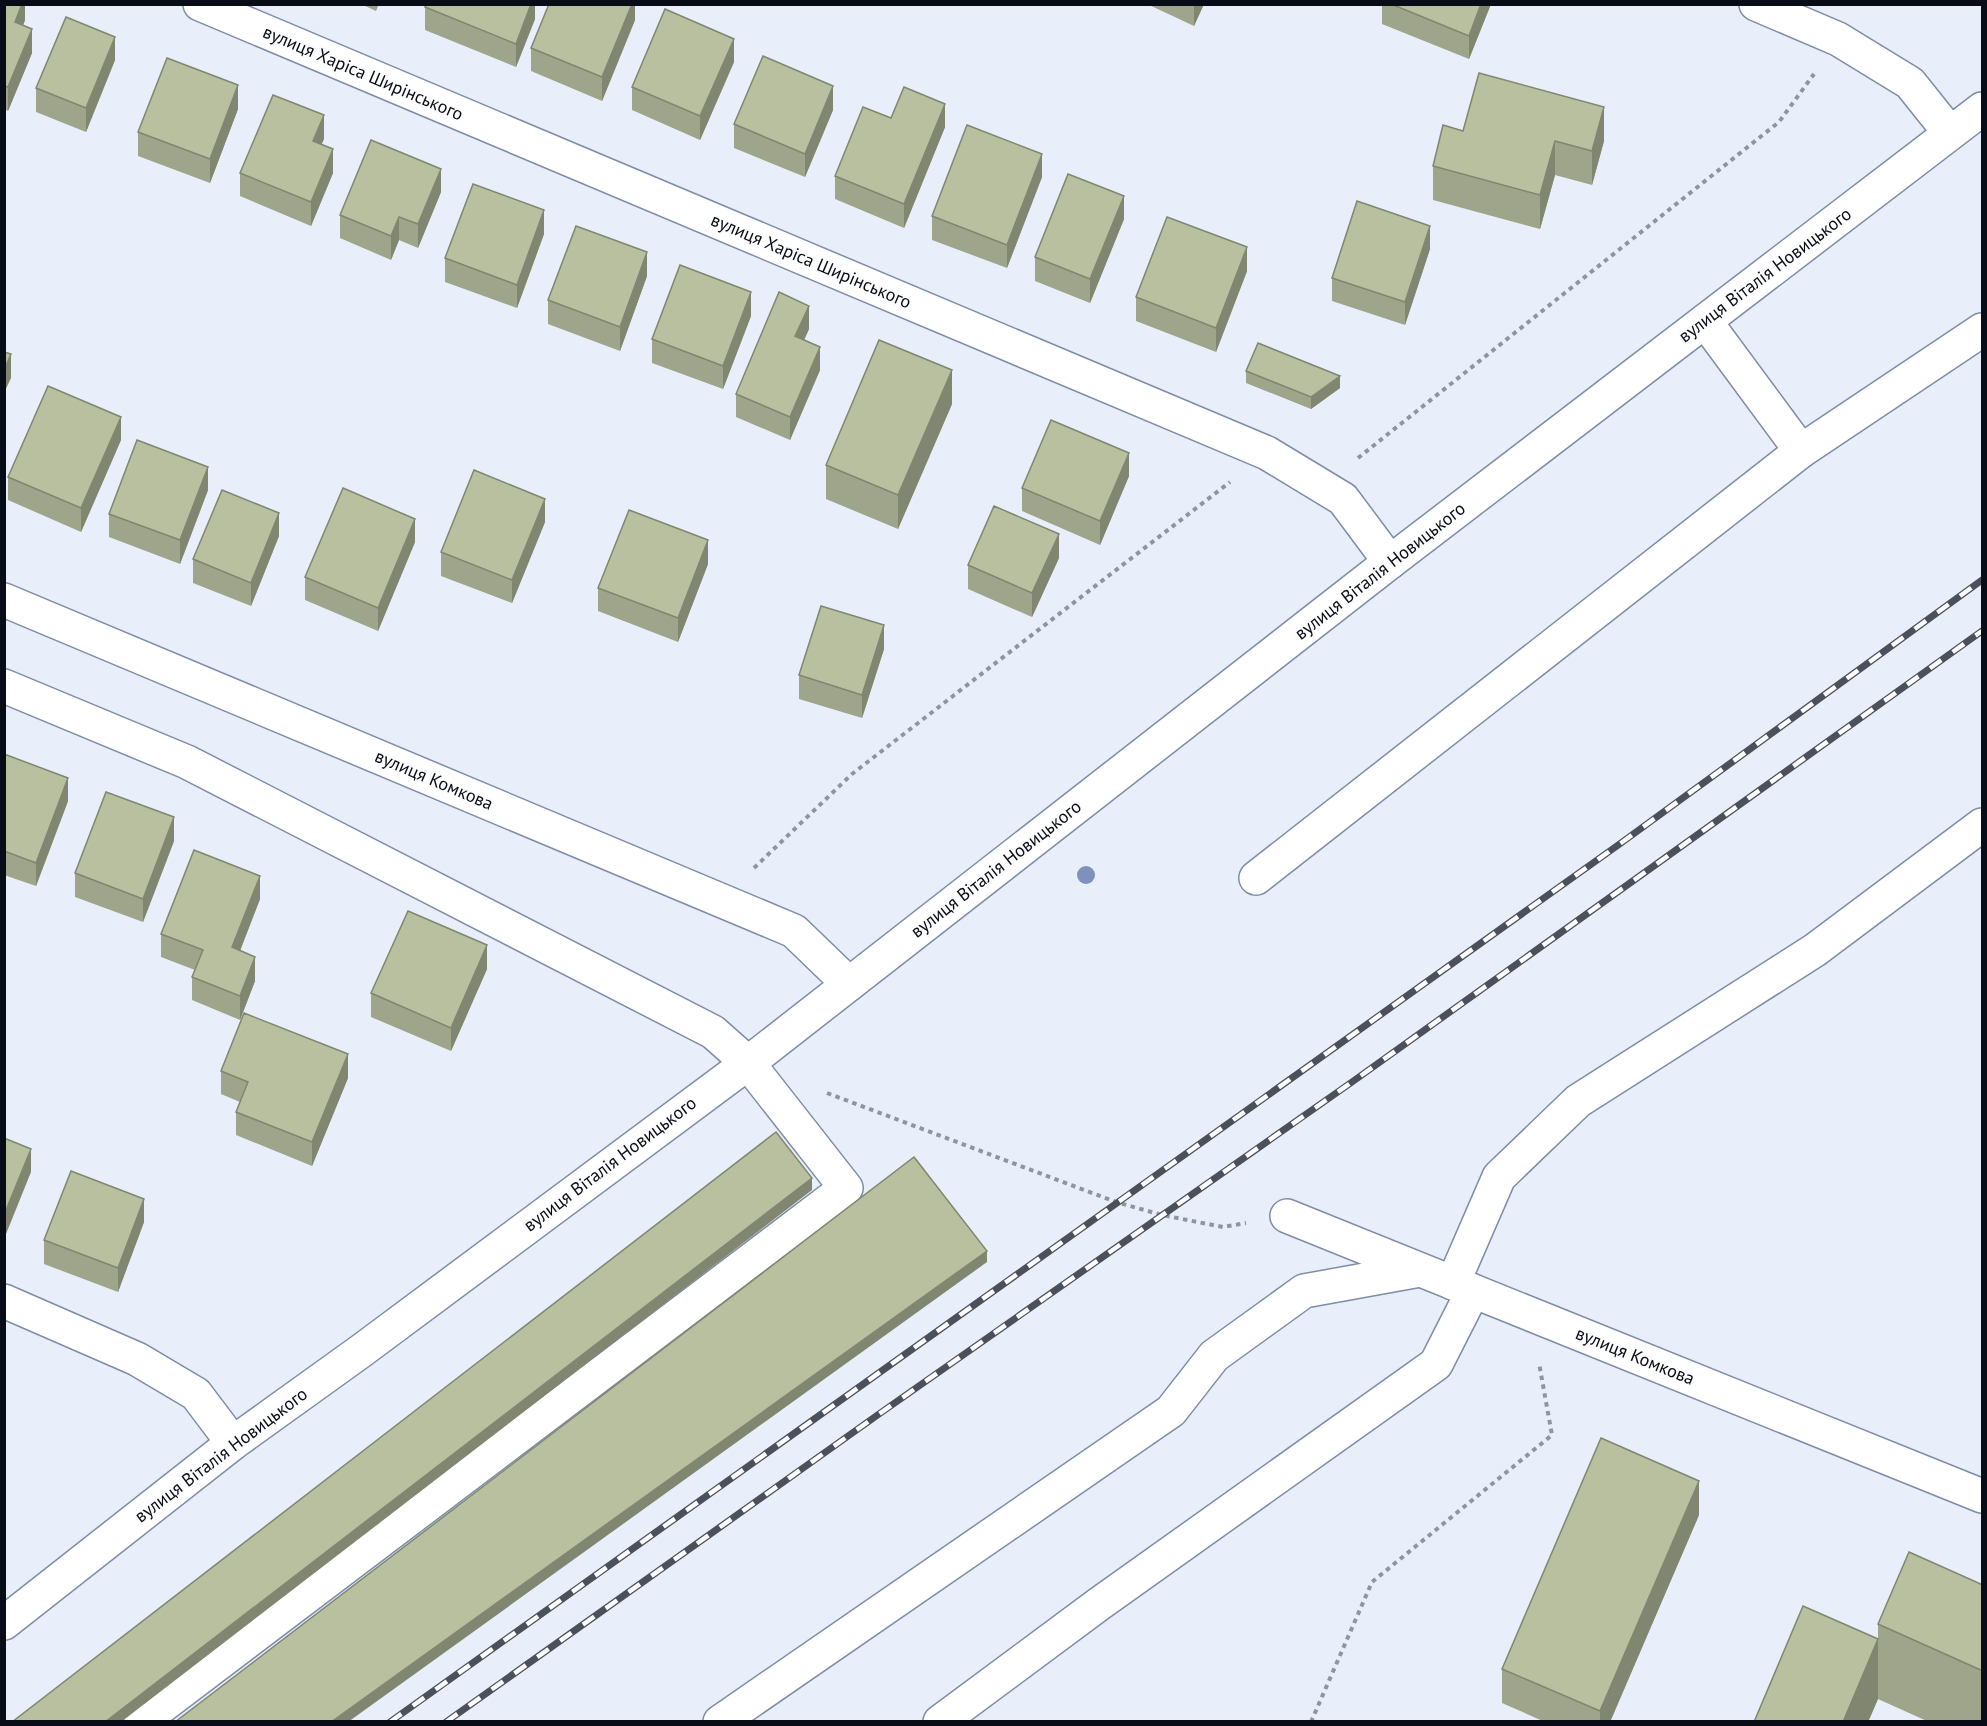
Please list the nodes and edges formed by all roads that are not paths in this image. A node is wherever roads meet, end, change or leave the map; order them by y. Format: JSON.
{"nodes":[{"id":1,"x":200,"y":4,"type":"edge"},
{"id":2,"x":1756,"y":4,"type":"edge"},
{"id":3,"x":1983,"y":109,"type":"edge"},
{"id":4,"x":1950,"y":133,"type":"junction"},
{"id":5,"x":1705,"y":321,"type":"junction"},
{"id":6,"x":1983,"y":330,"type":"edge"},
{"id":7,"x":1801,"y":452,"type":"junction"},
{"id":8,"x":1390,"y":562,"type":"junction"},
{"id":9,"x":4,"y":600,"type":"edge"},
{"id":10,"x":4,"y":686,"type":"edge"},
{"id":11,"x":1983,"y":825,"type":"edge"},
{"id":12,"x":1256,"y":878,"type":"dead end"},
{"id":13,"x":849,"y":984,"type":"junction"},
{"id":14,"x":748,"y":1063,"type":"junction"},
{"id":15,"x":1287,"y":1216,"type":"road end"},
{"id":16,"x":1420,"y":1270,"type":"junction"},
{"id":17,"x":1463,"y":1287,"type":"junction"},
{"id":18,"x":4,"y":1301,"type":"edge"},
{"id":19,"x":233,"y":1443,"type":"junction"},
{"id":20,"x":1983,"y":1496,"type":"edge"},
{"id":21,"x":4,"y":1623,"type":"edge"},
{"id":22,"x":141,"y":1722,"type":"edge"},
{"id":23,"x":720,"y":1722,"type":"edge"},
{"id":24,"x":940,"y":1722,"type":"edge"}],
"edges":[{"from":1,"to":8,"type":"street","name":"вулиця Харіса Ширінського"},
{"from":2,"to":4,"type":"street"},
{"from":3,"to":4,"type":"street","name":"вулиця Віталія Новицького"},
{"from":4,"to":5,"type":"street","name":"вулиця Віталія Новицького"},
{"from":5,"to":7,"type":"street"},
{"from":5,"to":8,"type":"street","name":"вулиця Віталія Новицького"},
{"from":6,"to":7,"type":"street"},
{"from":7,"to":12,"type":"street"},
{"from":8,"to":13,"type":"street","name":"вулиця Віталія Новицького"},
{"from":9,"to":13,"type":"street","name":"вулиця Комкова"},
{"from":10,"to":14,"type":"street"},
{"from":11,"to":17,"type":"street"},
{"from":13,"to":14,"type":"street","name":"вулиця Віталія Новицького"},
{"from":14,"to":19,"type":"street","name":"вулиця Віталія Новицького"},
{"from":14,"to":22,"type":"street"},
{"from":15,"to":16,"type":"street","name":"вулиця Комкова"},
{"from":16,"to":17,"type":"street","name":"вулиця Комкова"},
{"from":16,"to":23,"type":"street"},
{"from":17,"to":20,"type":"street","name":"вулиця Комкова"},
{"from":17,"to":24,"type":"street"},
{"from":18,"to":19,"type":"street"},
{"from":19,"to":21,"type":"street","name":"вулиця Віталія Новицького"}]}
